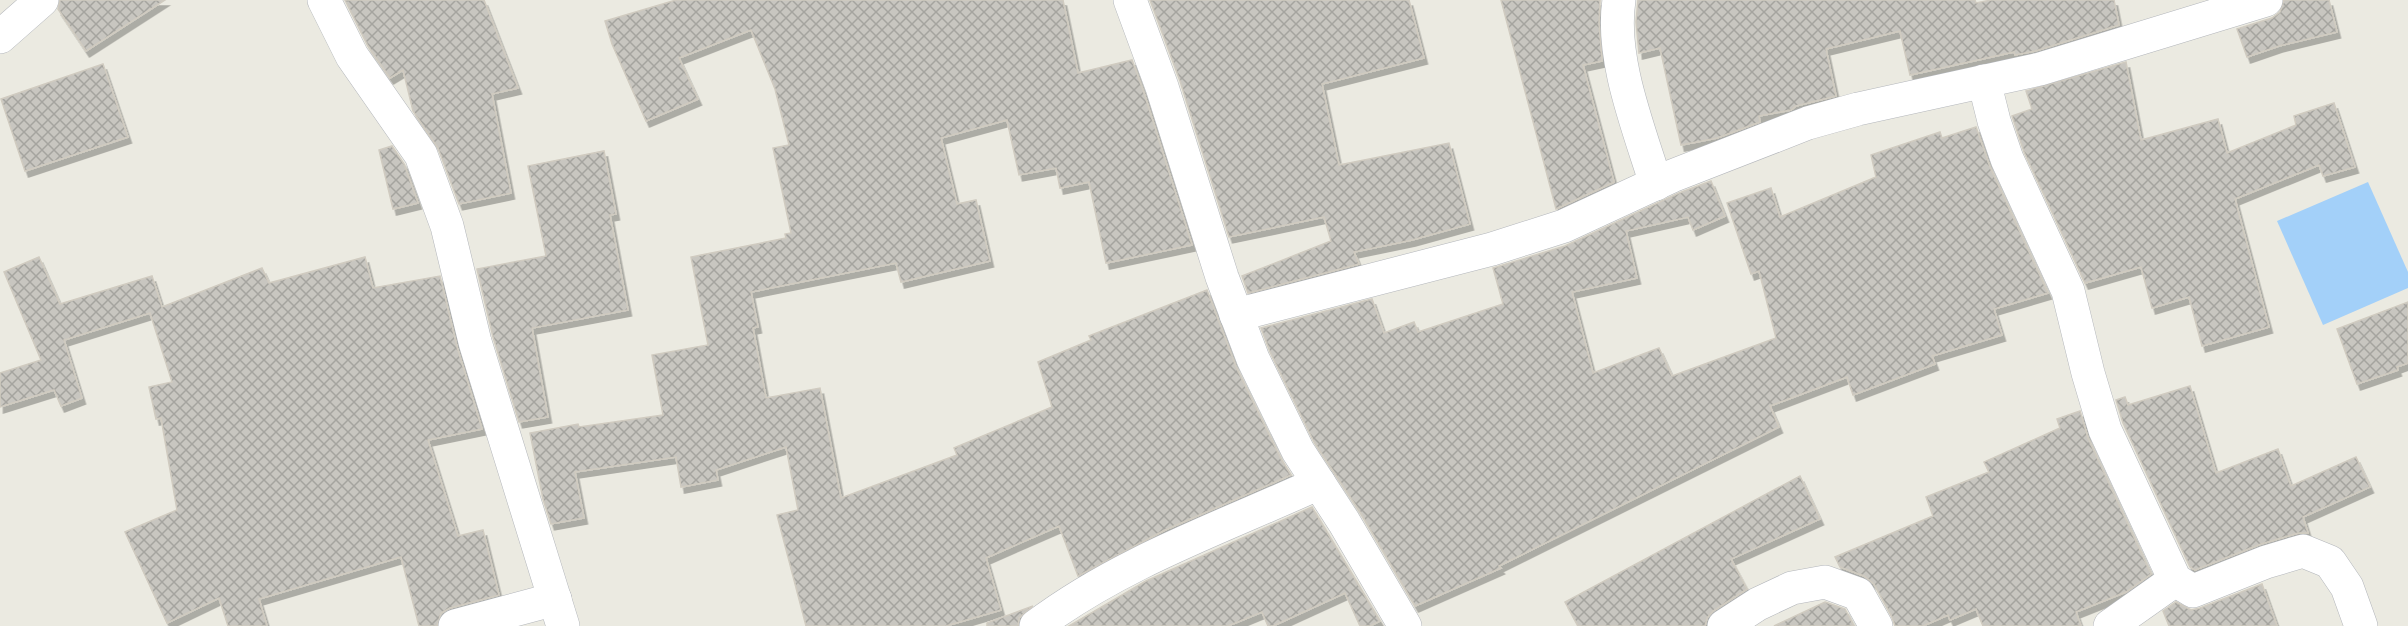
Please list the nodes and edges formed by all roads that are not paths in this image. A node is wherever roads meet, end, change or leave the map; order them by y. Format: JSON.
{"nodes":[{"id":1,"x":42,"y":0,"type":"edge"},
{"id":2,"x":324,"y":0,"type":"edge"},
{"id":3,"x":1130,"y":0,"type":"edge"},
{"id":4,"x":1619,"y":0,"type":"edge"},
{"id":5,"x":2266,"y":0,"type":"edge"},
{"id":6,"x":0,"y":36,"type":"edge"},
{"id":7,"x":1984,"y":81,"type":"junction"},
{"id":8,"x":1656,"y":184,"type":"junction"},
{"id":9,"x":1236,"y":315,"type":"junction"},
{"id":10,"x":1318,"y":483,"type":"junction"},
{"id":11,"x":2175,"y":580,"type":"junction"},
{"id":12,"x":559,"y":613,"type":"edge"},
{"id":13,"x":455,"y":626,"type":"edge"},
{"id":14,"x":1036,"y":626,"type":"edge"},
{"id":15,"x":1405,"y":626,"type":"edge"},
{"id":16,"x":1724,"y":626,"type":"edge"},
{"id":17,"x":1876,"y":626,"type":"edge"},
{"id":18,"x":2110,"y":626,"type":"edge"},
{"id":19,"x":2361,"y":626,"type":"edge"}],
"edges":[{"from":1,"to":6,"type":"street"},
{"from":2,"to":12,"type":"street"},
{"from":3,"to":9,"type":"street"},
{"from":4,"to":8,"type":"street"},
{"from":5,"to":7,"type":"street"},
{"from":7,"to":8,"type":"street"},
{"from":7,"to":11,"type":"street"},
{"from":8,"to":9,"type":"street"},
{"from":9,"to":10,"type":"street"},
{"from":10,"to":14,"type":"street"},
{"from":10,"to":15,"type":"street"},
{"from":11,"to":18,"type":"street"},
{"from":11,"to":19,"type":"street"},
{"from":12,"to":13,"type":"street"},
{"from":16,"to":17,"type":"street"}]}
